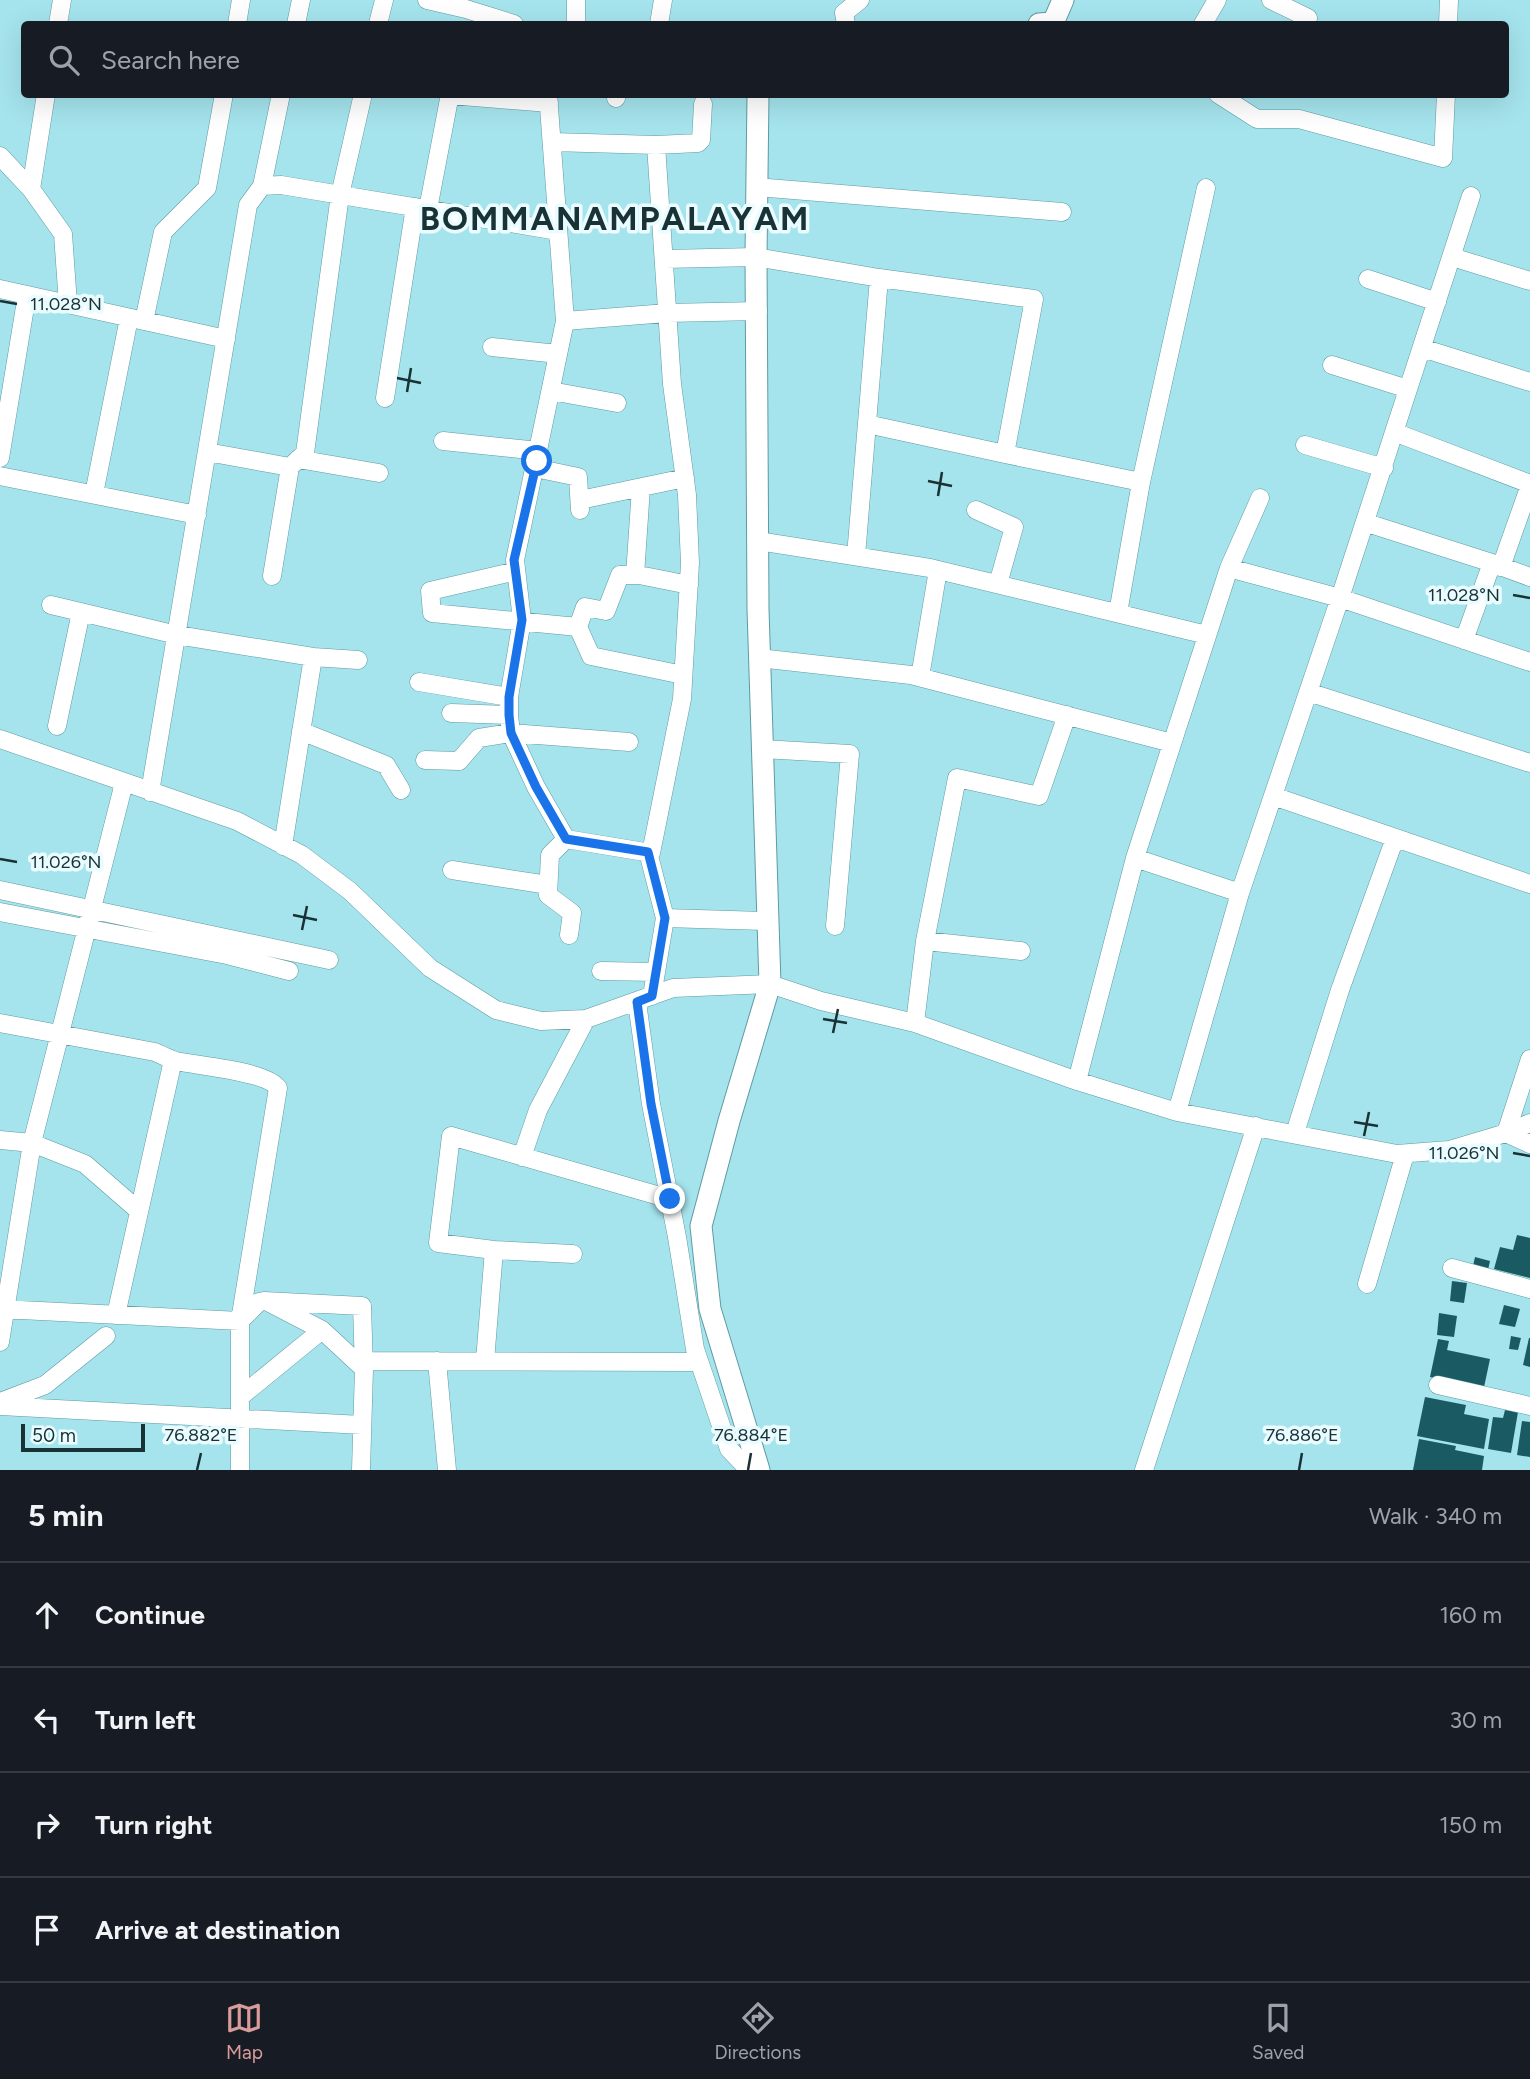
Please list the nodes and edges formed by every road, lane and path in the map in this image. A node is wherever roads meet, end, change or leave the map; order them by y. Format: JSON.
{"nodes":[{"id":1,"x":62,"y":0,"type":"edge"},
{"id":2,"x":241,"y":0,"type":"edge"},
{"id":3,"x":301,"y":0,"type":"edge"},
{"id":4,"x":384,"y":0,"type":"edge"},
{"id":5,"x":426,"y":0,"type":"edge"},
{"id":6,"x":576,"y":0,"type":"edge"},
{"id":7,"x":663,"y":0,"type":"edge"},
{"id":8,"x":860,"y":0,"type":"edge"},
{"id":9,"x":1063,"y":0,"type":"edge"},
{"id":10,"x":1217,"y":0,"type":"edge"},
{"id":11,"x":1271,"y":0,"type":"edge"},
{"id":12,"x":1449,"y":0,"type":"edge"},
{"id":13,"x":486,"y":7,"type":"edge"},
{"id":14,"x":464,"y":11,"type":"edge"},
{"id":15,"x":1308,"y":18,"type":"dead end"},
{"id":16,"x":58,"y":21,"type":"edge"},
{"id":17,"x":238,"y":21,"type":"edge"},
{"id":18,"x":297,"y":21,"type":"edge"},
{"id":19,"x":380,"y":21,"type":"edge"},
{"id":20,"x":509,"y":21,"type":"edge"},
{"id":21,"x":576,"y":21,"type":"edge"},
{"id":22,"x":660,"y":21,"type":"edge"},
{"id":23,"x":845,"y":21,"type":"edge"},
{"id":24,"x":1054,"y":21,"type":"edge"},
{"id":25,"x":1205,"y":21,"type":"edge"},
{"id":26,"x":1448,"y":21,"type":"edge"},
{"id":27,"x":45,"y":98,"type":"edge"},
{"id":28,"x":223,"y":98,"type":"edge"},
{"id":29,"x":280,"y":98,"type":"edge"},
{"id":30,"x":362,"y":98,"type":"edge"},
{"id":31,"x":449,"y":98,"type":"edge"},
{"id":32,"x":524,"y":98,"type":"edge"},
{"id":33,"x":758,"y":98,"type":"edge"},
{"id":34,"x":1224,"y":98,"type":"edge"},
{"id":35,"x":1446,"y":98,"type":"edge"},
{"id":36,"x":548,"y":99,"type":"edge"},
{"id":37,"x":703,"y":104,"type":"dead end"},
{"id":38,"x":552,"y":142,"type":"junction"},
{"id":39,"x":656,"y":145,"type":"junction"},
{"id":40,"x":0,"y":156,"type":"edge"},
{"id":41,"x":262,"y":186,"type":"junction"},
{"id":42,"x":757,"y":187,"type":"junction"},
{"id":43,"x":1206,"y":188,"type":"dead end"},
{"id":44,"x":31,"y":189,"type":"junction"},
{"id":45,"x":340,"y":195,"type":"junction"},
{"id":46,"x":1471,"y":196,"type":"dead end"},
{"id":47,"x":422,"y":208,"type":"junction"},
{"id":48,"x":1062,"y":212,"type":"dead end"},
{"id":49,"x":558,"y":231,"type":"junction"},
{"id":50,"x":756,"y":257,"type":"junction"},
{"id":51,"x":1452,"y":257,"type":"junction"},
{"id":52,"x":664,"y":259,"type":"junction"},
{"id":53,"x":879,"y":278,"type":"junction"},
{"id":54,"x":1367,"y":279,"type":"dead end"},
{"id":55,"x":1530,"y":281,"type":"edge"},
{"id":56,"x":0,"y":289,"type":"edge"},
{"id":57,"x":27,"y":295,"type":"junction"},
{"id":58,"x":1437,"y":302,"type":"junction"},
{"id":59,"x":68,"y":304,"type":"junction"},
{"id":60,"x":758,"y":311,"type":"junction"},
{"id":61,"x":667,"y":313,"type":"junction"},
{"id":62,"x":136,"y":319,"type":"junction"},
{"id":63,"x":565,"y":321,"type":"junction"},
{"id":64,"x":226,"y":339,"type":"junction"},
{"id":65,"x":492,"y":346,"type":"dead end"},
{"id":66,"x":1422,"y":348,"type":"junction"},
{"id":67,"x":558,"y":354,"type":"junction"},
{"id":68,"x":1332,"y":365,"type":"dead end"},
{"id":69,"x":1530,"y":382,"type":"edge"},
{"id":70,"x":1408,"y":390,"type":"junction"},
{"id":71,"x":551,"y":391,"type":"junction"},
{"id":72,"x":385,"y":398,"type":"dead end"},
{"id":73,"x":617,"y":403,"type":"dead end"},
{"id":74,"x":867,"y":424,"type":"junction"},
{"id":75,"x":1394,"y":432,"type":"junction"},
{"id":76,"x":443,"y":441,"type":"dead end"},
{"id":77,"x":1305,"y":446,"type":"dead end"},
{"id":78,"x":207,"y":452,"type":"junction"},
{"id":79,"x":1005,"y":454,"type":"junction"},
{"id":80,"x":0,"y":458,"type":"edge"},
{"id":81,"x":537,"y":460,"type":"junction"},
{"id":82,"x":294,"y":463,"type":"junction"},
{"id":83,"x":1384,"y":468,"type":"junction"},
{"id":84,"x":379,"y":473,"type":"dead end"},
{"id":85,"x":0,"y":476,"type":"edge"},
{"id":86,"x":685,"y":478,"type":"junction"},
{"id":87,"x":1141,"y":482,"type":"junction"},
{"id":88,"x":1530,"y":484,"type":"edge"},
{"id":89,"x":641,"y":488,"type":"junction"},
{"id":90,"x":94,"y":495,"type":"junction"},
{"id":91,"x":1260,"y":498,"type":"dead end"},
{"id":92,"x":976,"y":510,"type":"dead end"},
{"id":93,"x":197,"y":515,"type":"junction"},
{"id":94,"x":1367,"y":523,"type":"junction"},
{"id":95,"x":758,"y":541,"type":"junction"},
{"id":96,"x":856,"y":556,"type":"junction"},
{"id":97,"x":1496,"y":565,"type":"junction"},
{"id":98,"x":1229,"y":568,"type":"junction"},
{"id":99,"x":938,"y":570,"type":"junction"},
{"id":100,"x":516,"y":571,"type":"junction"},
{"id":101,"x":635,"y":575,"type":"junction"},
{"id":102,"x":272,"y":576,"type":"dead end"},
{"id":103,"x":1530,"y":577,"type":"edge"},
{"id":104,"x":998,"y":584,"type":"junction"},
{"id":105,"x":689,"y":585,"type":"junction"},
{"id":106,"x":1340,"y":598,"type":"junction"},
{"id":107,"x":51,"y":605,"type":"dead end"},
{"id":108,"x":81,"y":612,"type":"junction"},
{"id":109,"x":1118,"y":613,"type":"junction"},
{"id":110,"x":522,"y":620,"type":"junction"},
{"id":111,"x":578,"y":626,"type":"junction"},
{"id":112,"x":177,"y":635,"type":"junction"},
{"id":113,"x":1207,"y":635,"type":"junction"},
{"id":114,"x":1464,"y":640,"type":"junction"},
{"id":115,"x":313,"y":657,"type":"junction"},
{"id":116,"x":760,"y":658,"type":"junction"},
{"id":117,"x":358,"y":660,"type":"dead end"},
{"id":118,"x":1530,"y":662,"type":"edge"},
{"id":119,"x":683,"y":675,"type":"junction"},
{"id":120,"x":920,"y":677,"type":"junction"},
{"id":121,"x":419,"y":682,"type":"dead end"},
{"id":122,"x":1308,"y":692,"type":"junction"},
{"id":123,"x":451,"y":713,"type":"dead end"},
{"id":124,"x":509,"y":715,"type":"junction"},
{"id":125,"x":1067,"y":715,"type":"junction"},
{"id":126,"x":57,"y":726,"type":"dead end"},
{"id":127,"x":301,"y":731,"type":"junction"},
{"id":128,"x":0,"y":740,"type":"edge"},
{"id":129,"x":629,"y":741,"type":"dead end"},
{"id":130,"x":1172,"y":743,"type":"junction"},
{"id":131,"x":762,"y":748,"type":"junction"},
{"id":132,"x":425,"y":760,"type":"dead end"},
{"id":133,"x":1530,"y":763,"type":"edge"},
{"id":134,"x":124,"y":783,"type":"junction"},
{"id":135,"x":401,"y":790,"type":"dead end"},
{"id":136,"x":150,"y":792,"type":"junction"},
{"id":137,"x":1273,"y":796,"type":"junction"},
{"id":138,"x":1395,"y":838,"type":"junction"},
{"id":139,"x":566,"y":839,"type":"junction"},
{"id":140,"x":283,"y":846,"type":"junction"},
{"id":141,"x":648,"y":852,"type":"junction"},
{"id":142,"x":1135,"y":858,"type":"junction"},
{"id":143,"x":452,"y":870,"type":"dead end"},
{"id":144,"x":1530,"y":884,"type":"edge"},
{"id":145,"x":548,"y":885,"type":"junction"},
{"id":146,"x":0,"y":890,"type":"edge"},
{"id":147,"x":1240,"y":893,"type":"junction"},
{"id":148,"x":92,"y":910,"type":"junction"},
{"id":149,"x":0,"y":912,"type":"edge"},
{"id":150,"x":665,"y":918,"type":"junction"},
{"id":151,"x":768,"y":921,"type":"junction"},
{"id":152,"x":835,"y":926,"type":"dead end"},
{"id":153,"x":88,"y":928,"type":"junction"},
{"id":154,"x":569,"y":936,"type":"dead end"},
{"id":155,"x":925,"y":941,"type":"junction"},
{"id":156,"x":1021,"y":951,"type":"dead end"},
{"id":157,"x":329,"y":960,"type":"dead end"},
{"id":158,"x":289,"y":971,"type":"dead end"},
{"id":159,"x":601,"y":971,"type":"dead end"},
{"id":160,"x":656,"y":972,"type":"junction"},
{"id":161,"x":770,"y":984,"type":"junction"},
{"id":162,"x":644,"y":999,"type":"junction"},
{"id":163,"x":586,"y":1019,"type":"junction"},
{"id":164,"x":0,"y":1023,"type":"edge"},
{"id":165,"x":915,"y":1023,"type":"junction"},
{"id":166,"x":60,"y":1035,"type":"junction"},
{"id":167,"x":1530,"y":1059,"type":"edge"},
{"id":168,"x":173,"y":1060,"type":"junction"},
{"id":169,"x":1077,"y":1081,"type":"junction"},
{"id":170,"x":1177,"y":1112,"type":"junction"},
{"id":171,"x":1530,"y":1124,"type":"edge"},
{"id":172,"x":1256,"y":1126,"type":"junction"},
{"id":173,"x":1295,"y":1133,"type":"junction"},
{"id":174,"x":1506,"y":1133,"type":"junction"},
{"id":175,"x":0,"y":1140,"type":"edge"},
{"id":176,"x":32,"y":1143,"type":"junction"},
{"id":177,"x":1530,"y":1144,"type":"edge"},
{"id":178,"x":1405,"y":1154,"type":"junction"},
{"id":179,"x":522,"y":1157,"type":"junction"},
{"id":180,"x":670,"y":1199,"type":"junction"},
{"id":181,"x":139,"y":1211,"type":"junction"},
{"id":182,"x":494,"y":1250,"type":"junction"},
{"id":183,"x":573,"y":1254,"type":"dead end"},
{"id":184,"x":1452,"y":1268,"type":"dead end"},
{"id":185,"x":1367,"y":1284,"type":"dead end"},
{"id":186,"x":1530,"y":1289,"type":"edge"},
{"id":187,"x":264,"y":1300,"type":"junction"},
{"id":188,"x":2,"y":1309,"type":"edge"},
{"id":189,"x":116,"y":1315,"type":"junction"},
{"id":190,"x":240,"y":1321,"type":"junction"},
{"id":191,"x":322,"y":1330,"type":"junction"},
{"id":192,"x":106,"y":1336,"type":"dead end"},
{"id":193,"x":0,"y":1342,"type":"edge"},
{"id":194,"x":437,"y":1361,"type":"junction"},
{"id":195,"x":485,"y":1361,"type":"junction"},
{"id":196,"x":699,"y":1362,"type":"junction"},
{"id":197,"x":364,"y":1369,"type":"junction"},
{"id":198,"x":1438,"y":1385,"type":"dead end"},
{"id":199,"x":240,"y":1397,"type":"junction"},
{"id":200,"x":0,"y":1404,"type":"edge"},
{"id":201,"x":1530,"y":1406,"type":"edge"},
{"id":202,"x":240,"y":1418,"type":"junction"},
{"id":203,"x":362,"y":1425,"type":"junction"},
{"id":204,"x":240,"y":1470,"type":"edge"},
{"id":205,"x":360,"y":1470,"type":"edge"},
{"id":206,"x":447,"y":1470,"type":"edge"},
{"id":207,"x":749,"y":1470,"type":"edge"},
{"id":208,"x":759,"y":1470,"type":"edge"},
{"id":209,"x":1144,"y":1470,"type":"edge"}],
"edges":[{"from":1,"to":16,"type":"street"},
{"from":2,"to":17,"type":"street"},
{"from":3,"to":18,"type":"street"},
{"from":4,"to":19,"type":"street"},
{"from":5,"to":14,"type":"street"},
{"from":6,"to":21,"type":"street"},
{"from":7,"to":22,"type":"street"},
{"from":8,"to":23,"type":"street"},
{"from":9,"to":24,"type":"street"},
{"from":10,"to":25,"type":"street"},
{"from":11,"to":15,"type":"street"},
{"from":12,"to":26,"type":"street"},
{"from":13,"to":14,"type":"street"},
{"from":13,"to":20,"type":"street"},
{"from":27,"to":44,"type":"street"},
{"from":28,"to":62,"type":"street"},
{"from":29,"to":41,"type":"street"},
{"from":30,"to":45,"type":"street"},
{"from":31,"to":47,"type":"street"},
{"from":32,"to":36,"type":"street"},
{"from":33,"to":42,"type":"street"},
{"from":34,"to":35,"type":"street"},
{"from":36,"to":38,"type":"street"},
{"from":37,"to":39,"type":"street"},
{"from":38,"to":39,"type":"street"},
{"from":38,"to":49,"type":"street"},
{"from":39,"to":52,"type":"street"},
{"from":40,"to":44,"type":"street"},
{"from":41,"to":45,"type":"street"},
{"from":41,"to":64,"type":"street"},
{"from":42,"to":48,"type":"street"},
{"from":42,"to":50,"type":"street"},
{"from":43,"to":87,"type":"street"},
{"from":44,"to":59,"type":"street"},
{"from":45,"to":47,"type":"street"},
{"from":45,"to":82,"type":"street"},
{"from":46,"to":51,"type":"street"},
{"from":47,"to":49,"type":"street"},
{"from":47,"to":72,"type":"street"},
{"from":49,"to":63,"type":"street"},
{"from":50,"to":52,"type":"street"},
{"from":50,"to":53,"type":"street"},
{"from":50,"to":60,"type":"street"},
{"from":51,"to":55,"type":"street"},
{"from":51,"to":58,"type":"street"},
{"from":52,"to":61,"type":"street"},
{"from":53,"to":74,"type":"street"},
{"from":53,"to":79,"type":"street"},
{"from":54,"to":58,"type":"street"},
{"from":56,"to":57,"type":"street"},
{"from":57,"to":59,"type":"street"},
{"from":57,"to":80,"type":"street"},
{"from":58,"to":66,"type":"street"},
{"from":59,"to":62,"type":"street"},
{"from":60,"to":61,"type":"street"},
{"from":60,"to":95,"type":"street"},
{"from":61,"to":63,"type":"street"},
{"from":61,"to":86,"type":"street"},
{"from":62,"to":64,"type":"street"},
{"from":62,"to":90,"type":"street"},
{"from":63,"to":67,"type":"street"},
{"from":64,"to":78,"type":"street"},
{"from":65,"to":67,"type":"street"},
{"from":66,"to":69,"type":"street"},
{"from":66,"to":70,"type":"street"},
{"from":67,"to":71,"type":"street"},
{"from":68,"to":70,"type":"street"},
{"from":70,"to":75,"type":"street"},
{"from":71,"to":73,"type":"street"},
{"from":71,"to":81,"type":"street"},
{"from":74,"to":79,"type":"street"},
{"from":74,"to":96,"type":"street"},
{"from":75,"to":83,"type":"street"},
{"from":75,"to":88,"type":"street"},
{"from":76,"to":81,"type":"street"},
{"from":77,"to":83,"type":"street"},
{"from":78,"to":82,"type":"street"},
{"from":78,"to":93,"type":"street"},
{"from":79,"to":87,"type":"street"},
{"from":81,"to":89,"type":"street"},
{"from":81,"to":100,"type":"street"},
{"from":82,"to":84,"type":"street"},
{"from":82,"to":102,"type":"street"},
{"from":83,"to":94,"type":"street"},
{"from":85,"to":90,"type":"street"},
{"from":86,"to":89,"type":"street"},
{"from":86,"to":105,"type":"street"},
{"from":87,"to":109,"type":"street"},
{"from":88,"to":97,"type":"street"},
{"from":89,"to":101,"type":"street"},
{"from":90,"to":93,"type":"street"},
{"from":91,"to":98,"type":"street"},
{"from":92,"to":104,"type":"street"},
{"from":93,"to":112,"type":"street"},
{"from":94,"to":97,"type":"street"},
{"from":94,"to":106,"type":"street"},
{"from":95,"to":96,"type":"street"},
{"from":95,"to":116,"type":"street"},
{"from":96,"to":99,"type":"street"},
{"from":97,"to":103,"type":"street"},
{"from":97,"to":114,"type":"street"},
{"from":98,"to":106,"type":"street"},
{"from":98,"to":113,"type":"street"},
{"from":99,"to":104,"type":"street"},
{"from":99,"to":120,"type":"street"},
{"from":100,"to":110,"type":"street"},
{"from":100,"to":110,"type":"street"},
{"from":101,"to":105,"type":"street"},
{"from":101,"to":111,"type":"street"},
{"from":104,"to":109,"type":"street"},
{"from":105,"to":119,"type":"street"},
{"from":106,"to":114,"type":"street"},
{"from":106,"to":122,"type":"street"},
{"from":107,"to":108,"type":"street"},
{"from":108,"to":112,"type":"street"},
{"from":108,"to":126,"type":"street"},
{"from":109,"to":113,"type":"street"},
{"from":110,"to":111,"type":"street"},
{"from":110,"to":124,"type":"street"},
{"from":111,"to":119,"type":"street"},
{"from":112,"to":115,"type":"street"},
{"from":112,"to":136,"type":"street"},
{"from":113,"to":130,"type":"street"},
{"from":114,"to":118,"type":"street"},
{"from":115,"to":117,"type":"street"},
{"from":115,"to":127,"type":"street"},
{"from":116,"to":120,"type":"street"},
{"from":116,"to":131,"type":"street"},
{"from":119,"to":141,"type":"street"},
{"from":120,"to":125,"type":"street"},
{"from":121,"to":124,"type":"street"},
{"from":122,"to":133,"type":"street"},
{"from":122,"to":137,"type":"street"},
{"from":123,"to":124,"type":"street"},
{"from":124,"to":129,"type":"street"},
{"from":124,"to":132,"type":"street"},
{"from":124,"to":139,"type":"street"},
{"from":125,"to":130,"type":"street"},
{"from":125,"to":155,"type":"street"},
{"from":127,"to":135,"type":"street"},
{"from":127,"to":140,"type":"street"},
{"from":128,"to":134,"type":"street"},
{"from":130,"to":142,"type":"street"},
{"from":131,"to":151,"type":"street"},
{"from":131,"to":152,"type":"street"},
{"from":134,"to":136,"type":"street"},
{"from":134,"to":148,"type":"street"},
{"from":136,"to":140,"type":"street"},
{"from":137,"to":138,"type":"street"},
{"from":137,"to":147,"type":"street"},
{"from":138,"to":144,"type":"street"},
{"from":138,"to":173,"type":"street"},
{"from":139,"to":141,"type":"street"},
{"from":139,"to":145,"type":"street"},
{"from":140,"to":163,"type":"street"},
{"from":141,"to":150,"type":"street"},
{"from":142,"to":147,"type":"street"},
{"from":142,"to":169,"type":"street"},
{"from":143,"to":145,"type":"street"},
{"from":145,"to":154,"type":"street"},
{"from":146,"to":148,"type":"street"},
{"from":147,"to":170,"type":"street"},
{"from":148,"to":153,"type":"street"},
{"from":148,"to":157,"type":"street"},
{"from":149,"to":153,"type":"street"},
{"from":150,"to":151,"type":"street"},
{"from":150,"to":160,"type":"street"},
{"from":151,"to":161,"type":"street"},
{"from":153,"to":158,"type":"street"},
{"from":153,"to":166,"type":"street"},
{"from":155,"to":156,"type":"street"},
{"from":155,"to":165,"type":"street"},
{"from":159,"to":160,"type":"street"},
{"from":160,"to":162,"type":"street"},
{"from":161,"to":162,"type":"street"},
{"from":161,"to":165,"type":"street"},
{"from":161,"to":208,"type":"street"},
{"from":162,"to":163,"type":"street"},
{"from":162,"to":180,"type":"street"},
{"from":163,"to":179,"type":"street"},
{"from":164,"to":166,"type":"street"},
{"from":165,"to":169,"type":"street"},
{"from":166,"to":168,"type":"street"},
{"from":166,"to":176,"type":"street"},
{"from":167,"to":174,"type":"street"},
{"from":168,"to":181,"type":"street"},
{"from":168,"to":190,"type":"street"},
{"from":169,"to":170,"type":"street"},
{"from":170,"to":172,"type":"street"},
{"from":171,"to":174,"type":"street"},
{"from":172,"to":173,"type":"street"},
{"from":172,"to":209,"type":"street"},
{"from":173,"to":178,"type":"street"},
{"from":174,"to":177,"type":"street"},
{"from":174,"to":178,"type":"street"},
{"from":175,"to":176,"type":"street"},
{"from":176,"to":181,"type":"street"},
{"from":176,"to":188,"type":"street"},
{"from":178,"to":185,"type":"street"},
{"from":179,"to":180,"type":"street"},
{"from":179,"to":182,"type":"street"},
{"from":180,"to":196,"type":"street"},
{"from":181,"to":189,"type":"street"},
{"from":182,"to":183,"type":"street"},
{"from":182,"to":195,"type":"street"},
{"from":184,"to":186,"type":"street"},
{"from":187,"to":190,"type":"street"},
{"from":187,"to":191,"type":"street"},
{"from":187,"to":197,"type":"street"},
{"from":188,"to":189,"type":"street"},
{"from":188,"to":193,"type":"street"},
{"from":189,"to":190,"type":"street"},
{"from":190,"to":199,"type":"street"},
{"from":191,"to":197,"type":"street"},
{"from":191,"to":199,"type":"street"},
{"from":192,"to":200,"type":"street"},
{"from":194,"to":195,"type":"street"},
{"from":194,"to":197,"type":"street"},
{"from":194,"to":206,"type":"street"},
{"from":195,"to":196,"type":"street"},
{"from":196,"to":207,"type":"street"},
{"from":197,"to":203,"type":"street"},
{"from":198,"to":201,"type":"street"},
{"from":199,"to":202,"type":"street"},
{"from":200,"to":202,"type":"street"},
{"from":202,"to":203,"type":"street"},
{"from":202,"to":204,"type":"street"},
{"from":203,"to":205,"type":"street"}]}
